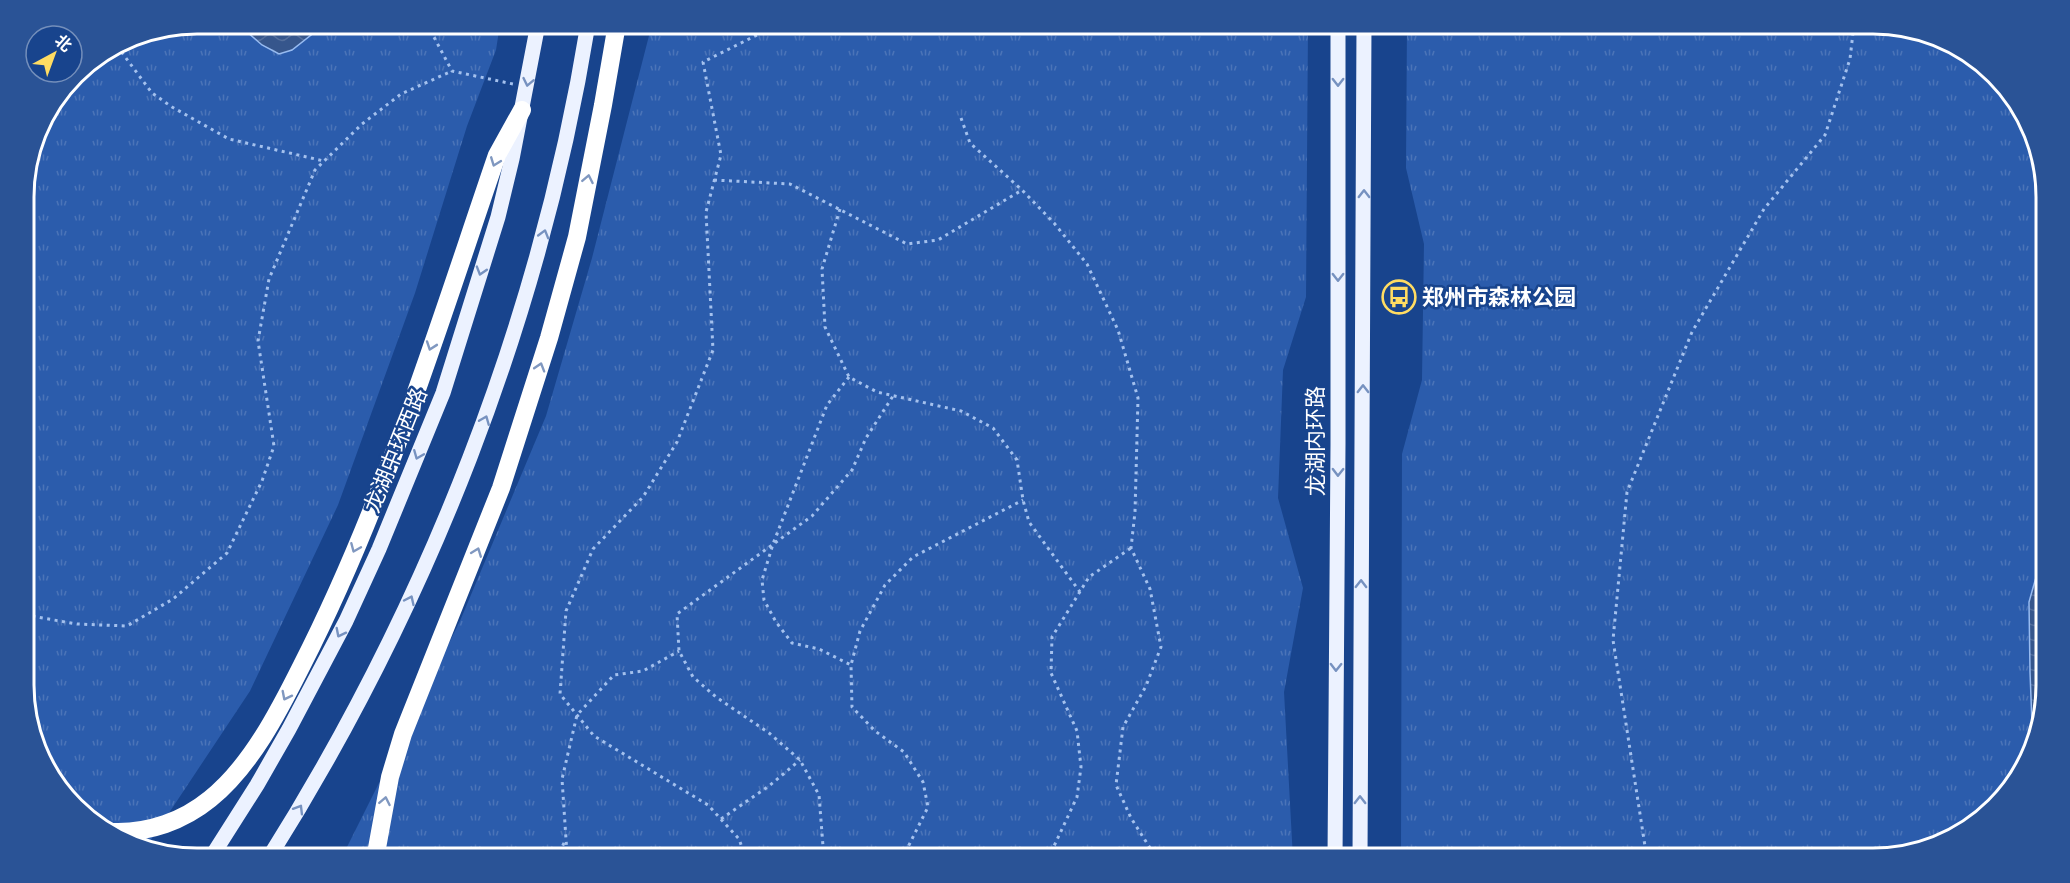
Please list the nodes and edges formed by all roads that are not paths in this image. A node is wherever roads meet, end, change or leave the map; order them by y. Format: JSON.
{"nodes":[{"id":1,"x":536,"y":34,"type":"edge"},
{"id":2,"x":586,"y":34,"type":"edge"},
{"id":3,"x":615,"y":34,"type":"edge"},
{"id":4,"x":1338,"y":34,"type":"edge"},
{"id":5,"x":1364,"y":34,"type":"edge"},
{"id":6,"x":522,"y":110,"type":"junction"},
{"id":7,"x":125,"y":831,"type":"edge"},
{"id":8,"x":217,"y":848,"type":"edge"},
{"id":9,"x":275,"y":848,"type":"edge"},
{"id":10,"x":377,"y":848,"type":"edge"},
{"id":11,"x":1335,"y":848,"type":"edge"},
{"id":12,"x":1360,"y":848,"type":"edge"}],
"edges":[{"from":1,"to":6,"type":"main road","name":"龙湖中环西路","one_way":true},
{"from":9,"to":2,"type":"main road","one_way":true},
{"from":10,"to":3,"type":"highway","one_way":true},
{"from":4,"to":11,"type":"main road","name":"龙湖内环路","one_way":true},
{"from":12,"to":5,"type":"main road","one_way":true},
{"from":6,"to":7,"type":"highway","one_way":true},
{"from":6,"to":8,"type":"main road","name":"龙湖中环西路","one_way":true}]}
